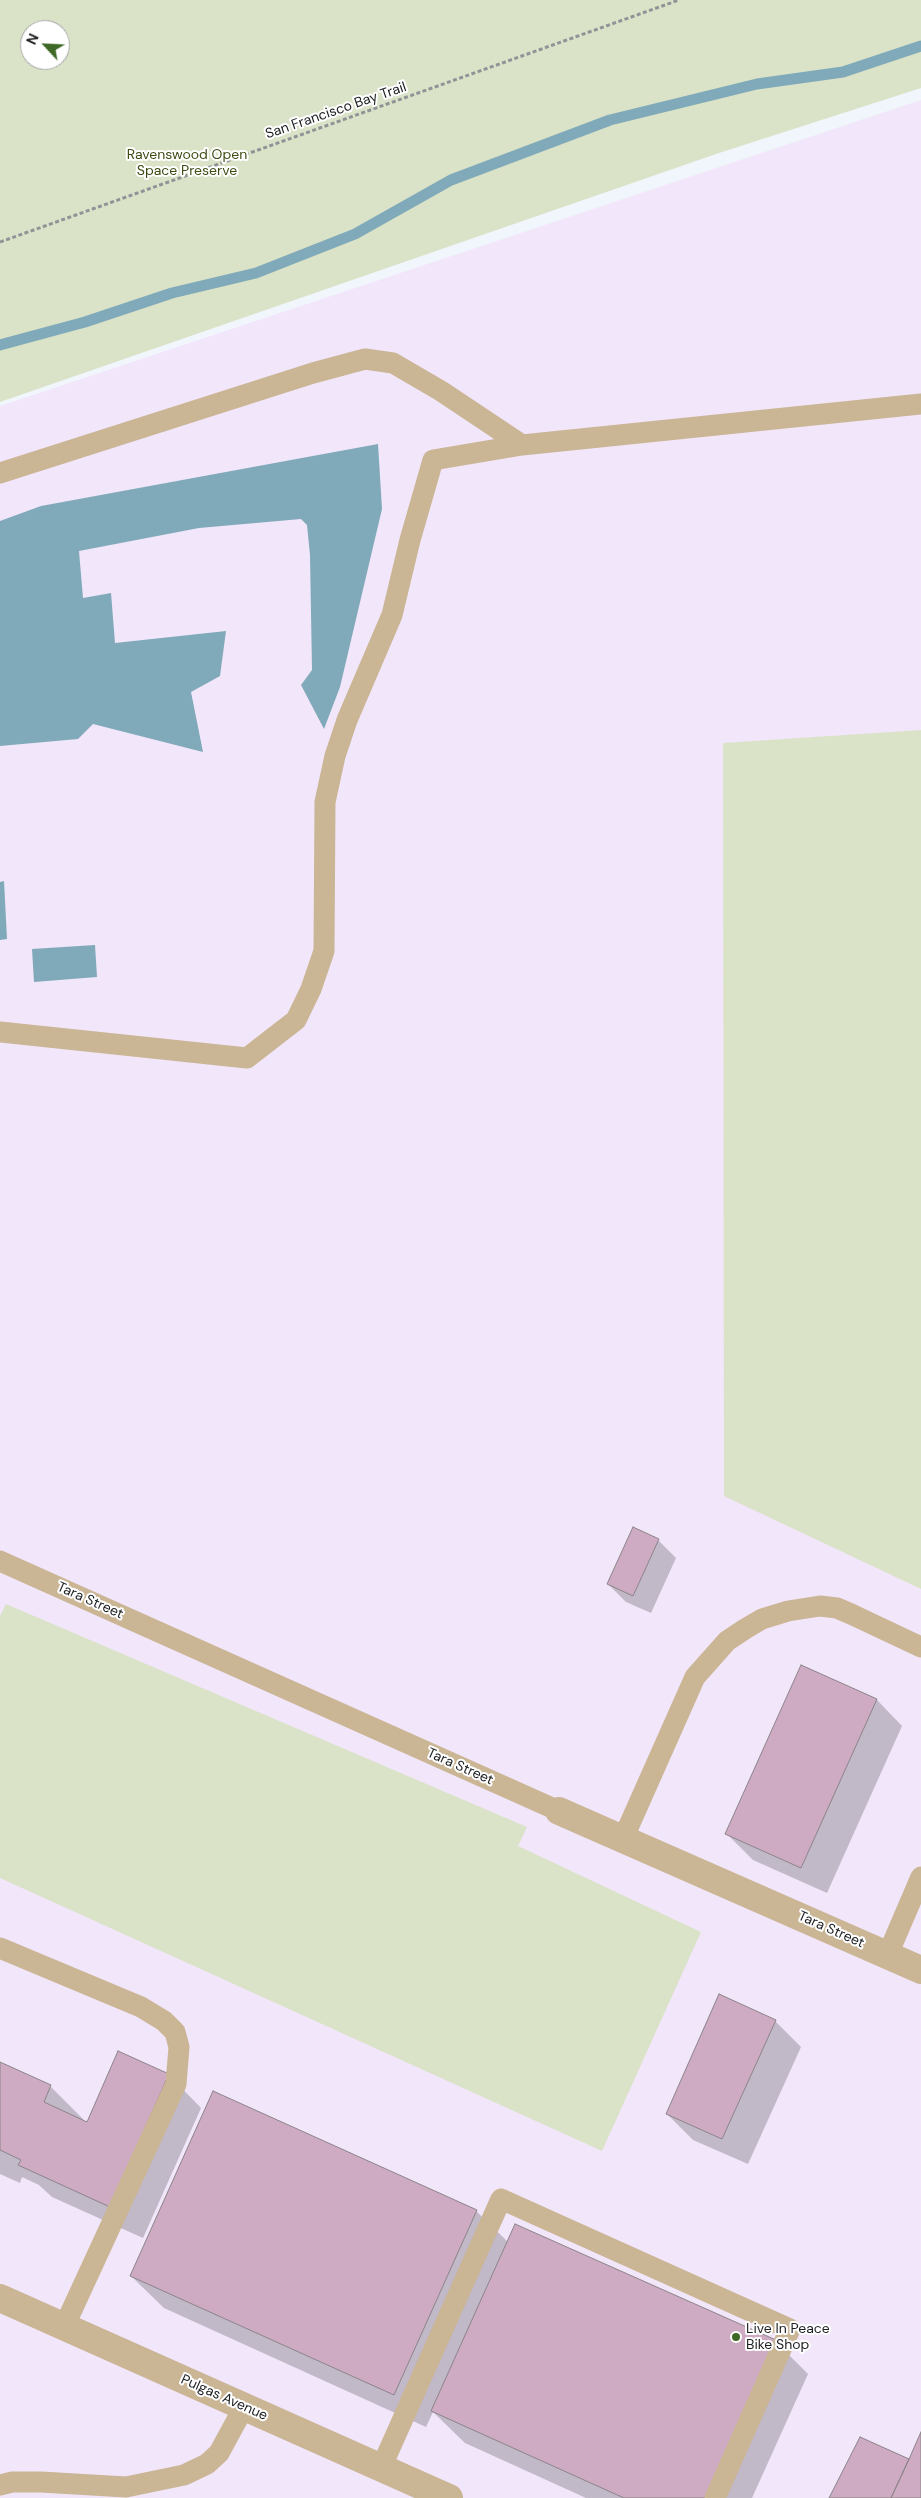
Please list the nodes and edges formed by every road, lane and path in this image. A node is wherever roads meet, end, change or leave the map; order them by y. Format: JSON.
{"nodes":[{"id":1,"x":679,"y":0,"type":"edge"},
{"id":2,"x":0,"y":242,"type":"edge"},
{"id":3,"x":921,"y":404,"type":"edge"},
{"id":4,"x":522,"y":445,"type":"junction"},
{"id":5,"x":0,"y":473,"type":"edge"},
{"id":6,"x":0,"y":1032,"type":"edge"},
{"id":7,"x":0,"y":1561,"type":"edge"},
{"id":8,"x":921,"y":1647,"type":"edge"},
{"id":9,"x":559,"y":1811,"type":"joint"},
{"id":10,"x":624,"y":1839,"type":"junction"},
{"id":11,"x":921,"y":1877,"type":"edge"},
{"id":12,"x":0,"y":1948,"type":"edge"},
{"id":13,"x":888,"y":1954,"type":"junction"},
{"id":14,"x":921,"y":1970,"type":"edge"},
{"id":15,"x":0,"y":2298,"type":"edge"},
{"id":16,"x":64,"y":2327,"type":"junction"},
{"id":17,"x":244,"y":2407,"type":"junction"},
{"id":18,"x":381,"y":2468,"type":"junction"},
{"id":19,"x":0,"y":2485,"type":"edge"},
{"id":20,"x":127,"y":2492,"type":"edge"},
{"id":21,"x":449,"y":2498,"type":"edge"},
{"id":22,"x":715,"y":2498,"type":"edge"}],
"edges":[{"from":1,"to":2,"type":"path","name":"San Francisco Bay Trail"},
{"from":3,"to":4,"type":"lane"},
{"from":4,"to":5,"type":"lane"},
{"from":4,"to":6,"type":"lane"},
{"from":7,"to":9,"type":"lane","name":"Tara Street"},
{"from":8,"to":10,"type":"lane"},
{"from":9,"to":10,"type":"street","name":"Tara Street"},
{"from":10,"to":13,"type":"street","name":"Tara Street"},
{"from":11,"to":13,"type":"lane"},
{"from":12,"to":16,"type":"lane"},
{"from":13,"to":14,"type":"street","name":"Tara Street"},
{"from":15,"to":16,"type":"street","name":"Pulgas Avenue"},
{"from":16,"to":17,"type":"street","name":"Pulgas Avenue"},
{"from":17,"to":18,"type":"street","name":"Pulgas Avenue"},
{"from":17,"to":20,"type":"lane"},
{"from":18,"to":21,"type":"street","name":"Pulgas Avenue"},
{"from":18,"to":22,"type":"lane"},
{"from":19,"to":20,"type":"lane"}]}
